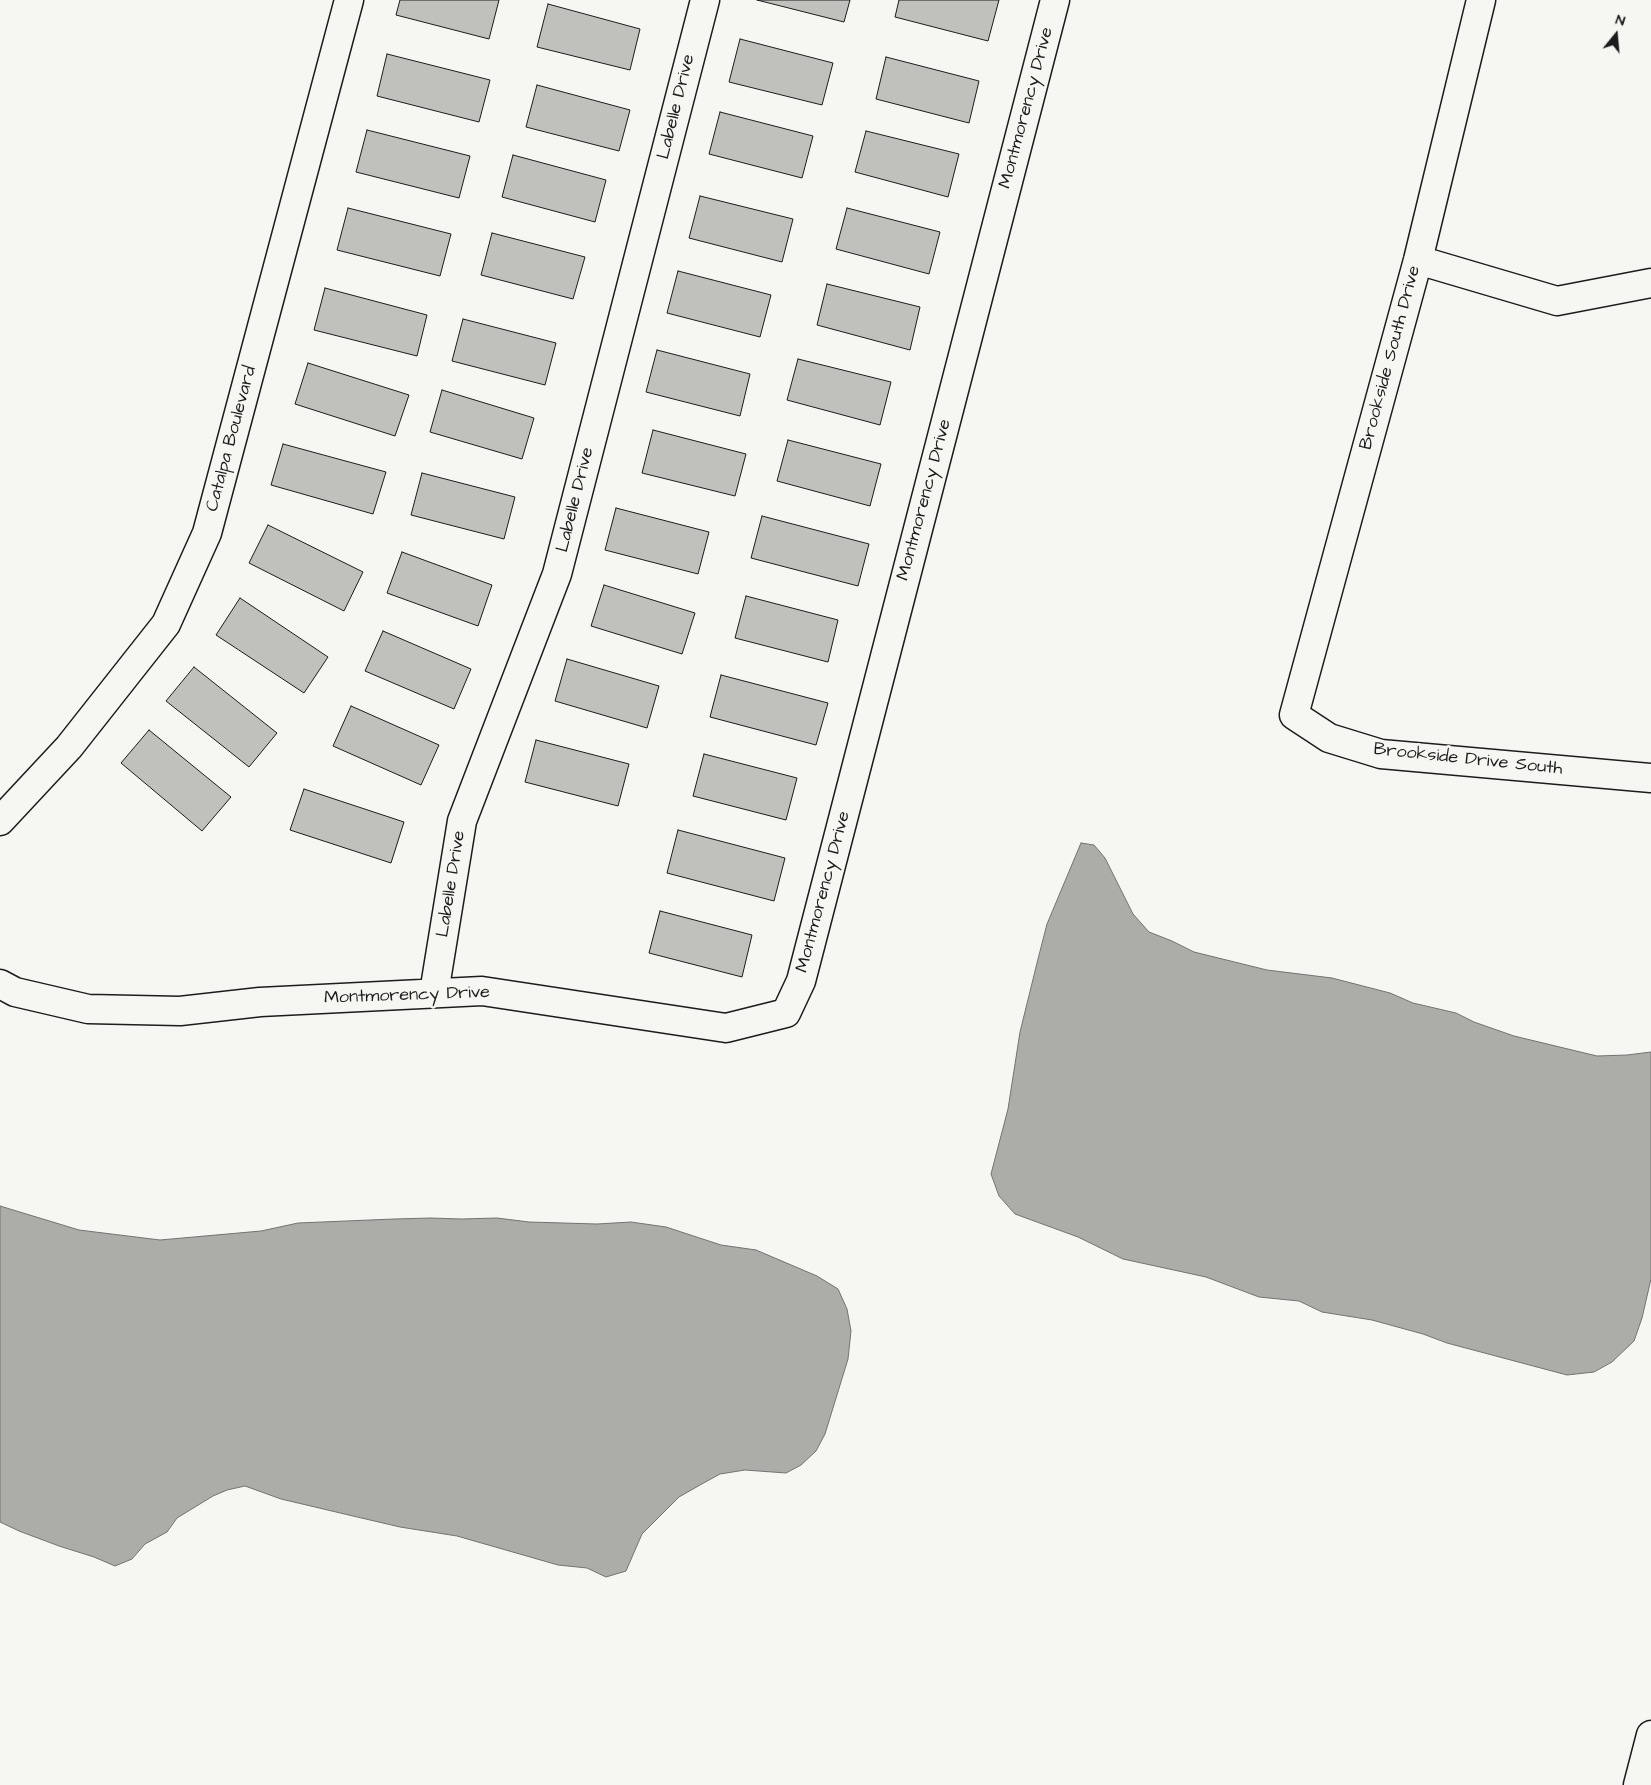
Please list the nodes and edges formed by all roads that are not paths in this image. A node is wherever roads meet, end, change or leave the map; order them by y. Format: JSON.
{"nodes":[{"id":1,"x":349,"y":0,"type":"edge"},
{"id":2,"x":705,"y":0,"type":"edge"},
{"id":3,"x":1055,"y":0,"type":"edge"},
{"id":4,"x":1481,"y":0,"type":"edge"},
{"id":5,"x":1418,"y":260,"type":"junction"},
{"id":6,"x":1651,"y":283,"type":"edge"},
{"id":7,"x":1294,"y":715,"type":"joint"},
{"id":8,"x":1651,"y":778,"type":"edge"},
{"id":9,"x":0,"y":821,"type":"edge"},
{"id":10,"x":0,"y":984,"type":"edge"},
{"id":11,"x":434,"y":993,"type":"junction"},
{"id":12,"x":1651,"y":1735,"type":"edge"},
{"id":13,"x":1638,"y":1785,"type":"edge"}],
"edges":[{"from":1,"to":9,"type":"street","name":"Catalpa Boulevard"},
{"from":2,"to":11,"type":"street","name":"Labelle Drive"},
{"from":3,"to":11,"type":"street","name":"Montmorency Drive"},
{"from":4,"to":5,"type":"street","name":"Brookside South Drive"},
{"from":5,"to":6,"type":"street"},
{"from":5,"to":7,"type":"street","name":"Brookside South Drive"},
{"from":7,"to":8,"type":"street","name":"Brookside Drive South"},
{"from":10,"to":11,"type":"street","name":"Montmorency Drive"},
{"from":12,"to":13,"type":"street"}]}
